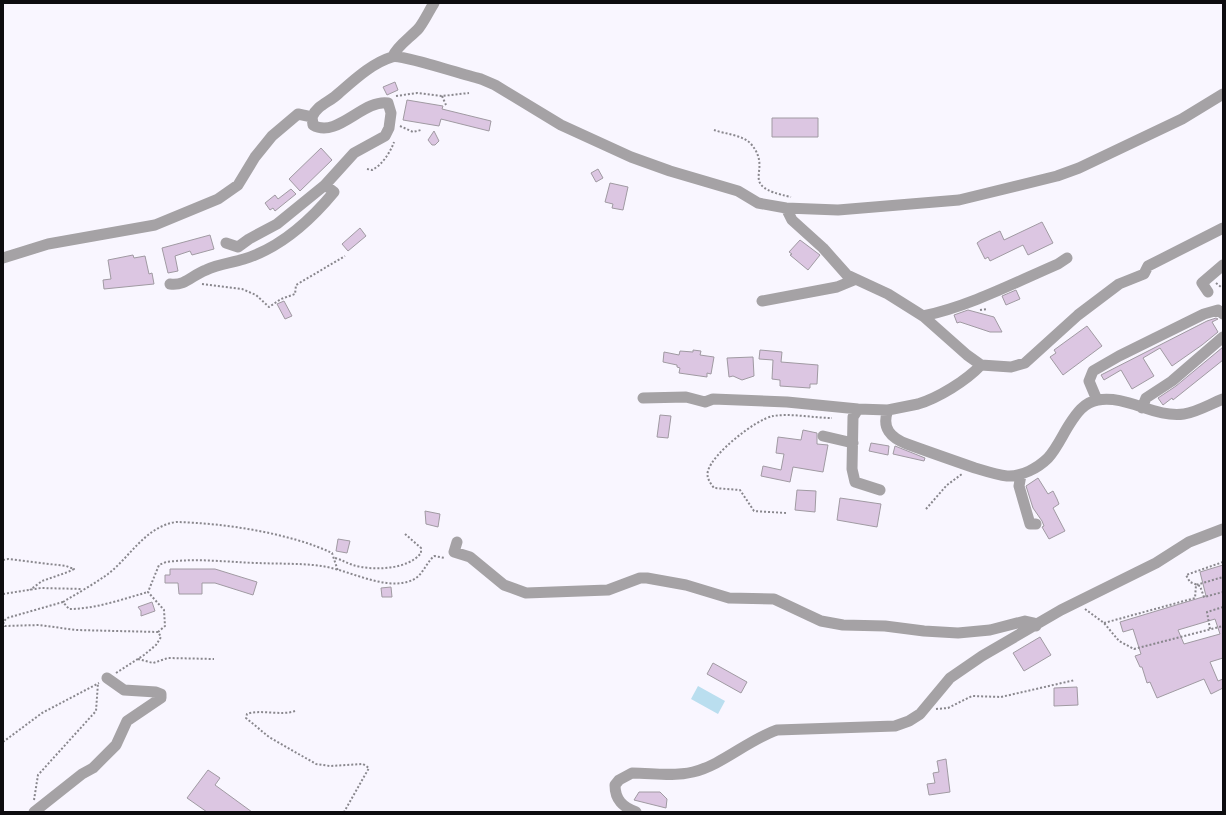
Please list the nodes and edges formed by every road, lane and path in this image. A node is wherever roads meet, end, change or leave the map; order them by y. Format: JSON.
{"nodes":[{"id":1,"x":434,"y":3,"type":"edge"},
{"id":2,"x":393,"y":56,"type":"junction"},
{"id":3,"x":469,"y":93,"type":"dead end"},
{"id":4,"x":1223,"y":94,"type":"edge"},
{"id":5,"x":442,"y":96,"type":"junction"},
{"id":6,"x":388,"y":103,"type":"junction"},
{"id":7,"x":446,"y":105,"type":"dead end"},
{"id":8,"x":312,"y":117,"type":"junction"},
{"id":9,"x":391,"y":127,"type":"junction"},
{"id":10,"x":421,"y":130,"type":"dead end"},
{"id":11,"x":714,"y":130,"type":"dead end"},
{"id":12,"x":367,"y":169,"type":"dead end"},
{"id":13,"x":325,"y":185,"type":"junction"},
{"id":14,"x":792,"y":197,"type":"dead end"},
{"id":15,"x":786,"y":208,"type":"junction"},
{"id":16,"x":1223,"y":228,"type":"edge"},
{"id":17,"x":226,"y":243,"type":"dead end"},
{"id":18,"x":345,"y":256,"type":"dead end"},
{"id":19,"x":3,"y":258,"type":"edge"},
{"id":20,"x":1067,"y":258,"type":"dead end"},
{"id":21,"x":1223,"y":265,"type":"edge"},
{"id":22,"x":854,"y":280,"type":"junction"},
{"id":23,"x":185,"y":283,"type":"junction"},
{"id":24,"x":170,"y":284,"type":"dead end"},
{"id":25,"x":1208,"y":292,"type":"dead end"},
{"id":26,"x":762,"y":301,"type":"dead end"},
{"id":27,"x":1223,"y":314,"type":"edge"},
{"id":28,"x":923,"y":316,"type":"junction"},
{"id":29,"x":1223,"y":337,"type":"edge"},
{"id":30,"x":980,"y":365,"type":"junction"},
{"id":31,"x":644,"y":398,"type":"dead end"},
{"id":32,"x":1223,"y":398,"type":"edge"},
{"id":33,"x":1097,"y":400,"type":"junction"},
{"id":34,"x":1142,"y":408,"type":"junction"},
{"id":35,"x":888,"y":410,"type":"junction"},
{"id":36,"x":856,"y":413,"type":"junction"},
{"id":37,"x":823,"y":436,"type":"dead end"},
{"id":38,"x":854,"y":443,"type":"junction"},
{"id":39,"x":973,"y":467,"type":"junction"},
{"id":40,"x":1020,"y":475,"type":"junction"},
{"id":41,"x":880,"y":490,"type":"dead end"},
{"id":42,"x":926,"y":509,"type":"dead end"},
{"id":43,"x":786,"y":513,"type":"dead end"},
{"id":44,"x":1036,"y":524,"type":"dead end"},
{"id":45,"x":1223,"y":529,"type":"edge"},
{"id":46,"x":404,"y":533,"type":"dead end"},
{"id":47,"x":457,"y":542,"type":"dead end"},
{"id":48,"x":335,"y":558,"type":"junction"},
{"id":49,"x":3,"y":560,"type":"edge"},
{"id":50,"x":450,"y":560,"type":"dead end"},
{"id":51,"x":1223,"y":562,"type":"edge"},
{"id":52,"x":338,"y":571,"type":"junction"},
{"id":53,"x":1223,"y":577,"type":"edge"},
{"id":54,"x":1196,"y":585,"type":"junction"},
{"id":55,"x":83,"y":589,"type":"junction"},
{"id":56,"x":30,"y":590,"type":"junction"},
{"id":57,"x":148,"y":592,"type":"junction"},
{"id":58,"x":1223,"y":592,"type":"edge"},
{"id":59,"x":3,"y":594,"type":"edge"},
{"id":60,"x":63,"y":602,"type":"junction"},
{"id":61,"x":1076,"y":602,"type":"junction"},
{"id":62,"x":1223,"y":607,"type":"edge"},
{"id":63,"x":3,"y":622,"type":"edge"},
{"id":64,"x":1104,"y":623,"type":"junction"},
{"id":65,"x":1036,"y":626,"type":"junction"},
{"id":66,"x":1223,"y":626,"type":"edge"},
{"id":67,"x":1210,"y":629,"type":"junction"},
{"id":68,"x":158,"y":632,"type":"junction"},
{"id":69,"x":138,"y":659,"type":"junction"},
{"id":70,"x":214,"y":659,"type":"dead end"},
{"id":71,"x":1075,"y":680,"type":"dead end"},
{"id":72,"x":103,"y":681,"type":"junction"},
{"id":73,"x":295,"y":711,"type":"dead end"},
{"id":74,"x":923,"y":711,"type":"junction"},
{"id":75,"x":3,"y":742,"type":"edge"},
{"id":76,"x":34,"y":811,"type":"edge"},
{"id":77,"x":344,"y":812,"type":"edge"},
{"id":78,"x":636,"y":812,"type":"edge"}],
"edges":[{"from":1,"to":2,"type":"street"},
{"from":2,"to":8,"type":"street"},
{"from":2,"to":15,"type":"street"},
{"from":3,"to":5,"type":"path"},
{"from":4,"to":15,"type":"street"},
{"from":5,"to":6,"type":"path"},
{"from":5,"to":7,"type":"path"},
{"from":6,"to":8,"type":"street"},
{"from":6,"to":9,"type":"street"},
{"from":8,"to":19,"type":"street"},
{"from":9,"to":10,"type":"path"},
{"from":9,"to":12,"type":"path"},
{"from":9,"to":13,"type":"street"},
{"from":11,"to":14,"type":"path"},
{"from":13,"to":17,"type":"street"},
{"from":13,"to":23,"type":"street"},
{"from":15,"to":22,"type":"street"},
{"from":16,"to":30,"type":"street"},
{"from":18,"to":23,"type":"path"},
{"from":20,"to":28,"type":"street"},
{"from":21,"to":25,"type":"street"},
{"from":22,"to":26,"type":"street"},
{"from":22,"to":28,"type":"street"},
{"from":23,"to":24,"type":"street"},
{"from":27,"to":33,"type":"street"},
{"from":28,"to":30,"type":"street"},
{"from":29,"to":34,"type":"street"},
{"from":30,"to":35,"type":"street"},
{"from":31,"to":36,"type":"street"},
{"from":32,"to":34,"type":"street"},
{"from":33,"to":34,"type":"street"},
{"from":33,"to":40,"type":"street"},
{"from":35,"to":36,"type":"street"},
{"from":35,"to":39,"type":"street"},
{"from":36,"to":38,"type":"street"},
{"from":36,"to":43,"type":"path"},
{"from":37,"to":38,"type":"street"},
{"from":38,"to":41,"type":"street"},
{"from":39,"to":40,"type":"street"},
{"from":39,"to":42,"type":"path"},
{"from":40,"to":44,"type":"street"},
{"from":45,"to":61,"type":"street"},
{"from":46,"to":48,"type":"path"},
{"from":47,"to":65,"type":"street"},
{"from":48,"to":52,"type":"path"},
{"from":48,"to":55,"type":"path"},
{"from":49,"to":56,"type":"path"},
{"from":50,"to":52,"type":"path"},
{"from":51,"to":54,"type":"path"},
{"from":52,"to":57,"type":"path"},
{"from":53,"to":54,"type":"path"},
{"from":54,"to":58,"type":"path"},
{"from":54,"to":64,"type":"path"},
{"from":55,"to":56,"type":"path"},
{"from":55,"to":60,"type":"path"},
{"from":56,"to":59,"type":"path"},
{"from":57,"to":60,"type":"path"},
{"from":57,"to":68,"type":"path"},
{"from":60,"to":63,"type":"path"},
{"from":61,"to":64,"type":"path"},
{"from":61,"to":65,"type":"street"},
{"from":62,"to":67,"type":"path"},
{"from":63,"to":68,"type":"path"},
{"from":64,"to":67,"type":"path"},
{"from":65,"to":74,"type":"street"},
{"from":66,"to":67,"type":"path"},
{"from":68,"to":69,"type":"path"},
{"from":69,"to":70,"type":"path"},
{"from":69,"to":72,"type":"path"},
{"from":71,"to":74,"type":"path"},
{"from":72,"to":75,"type":"path"},
{"from":72,"to":76,"type":"path"},
{"from":72,"to":76,"type":"street"},
{"from":73,"to":77,"type":"path"},
{"from":74,"to":78,"type":"street"}]}
